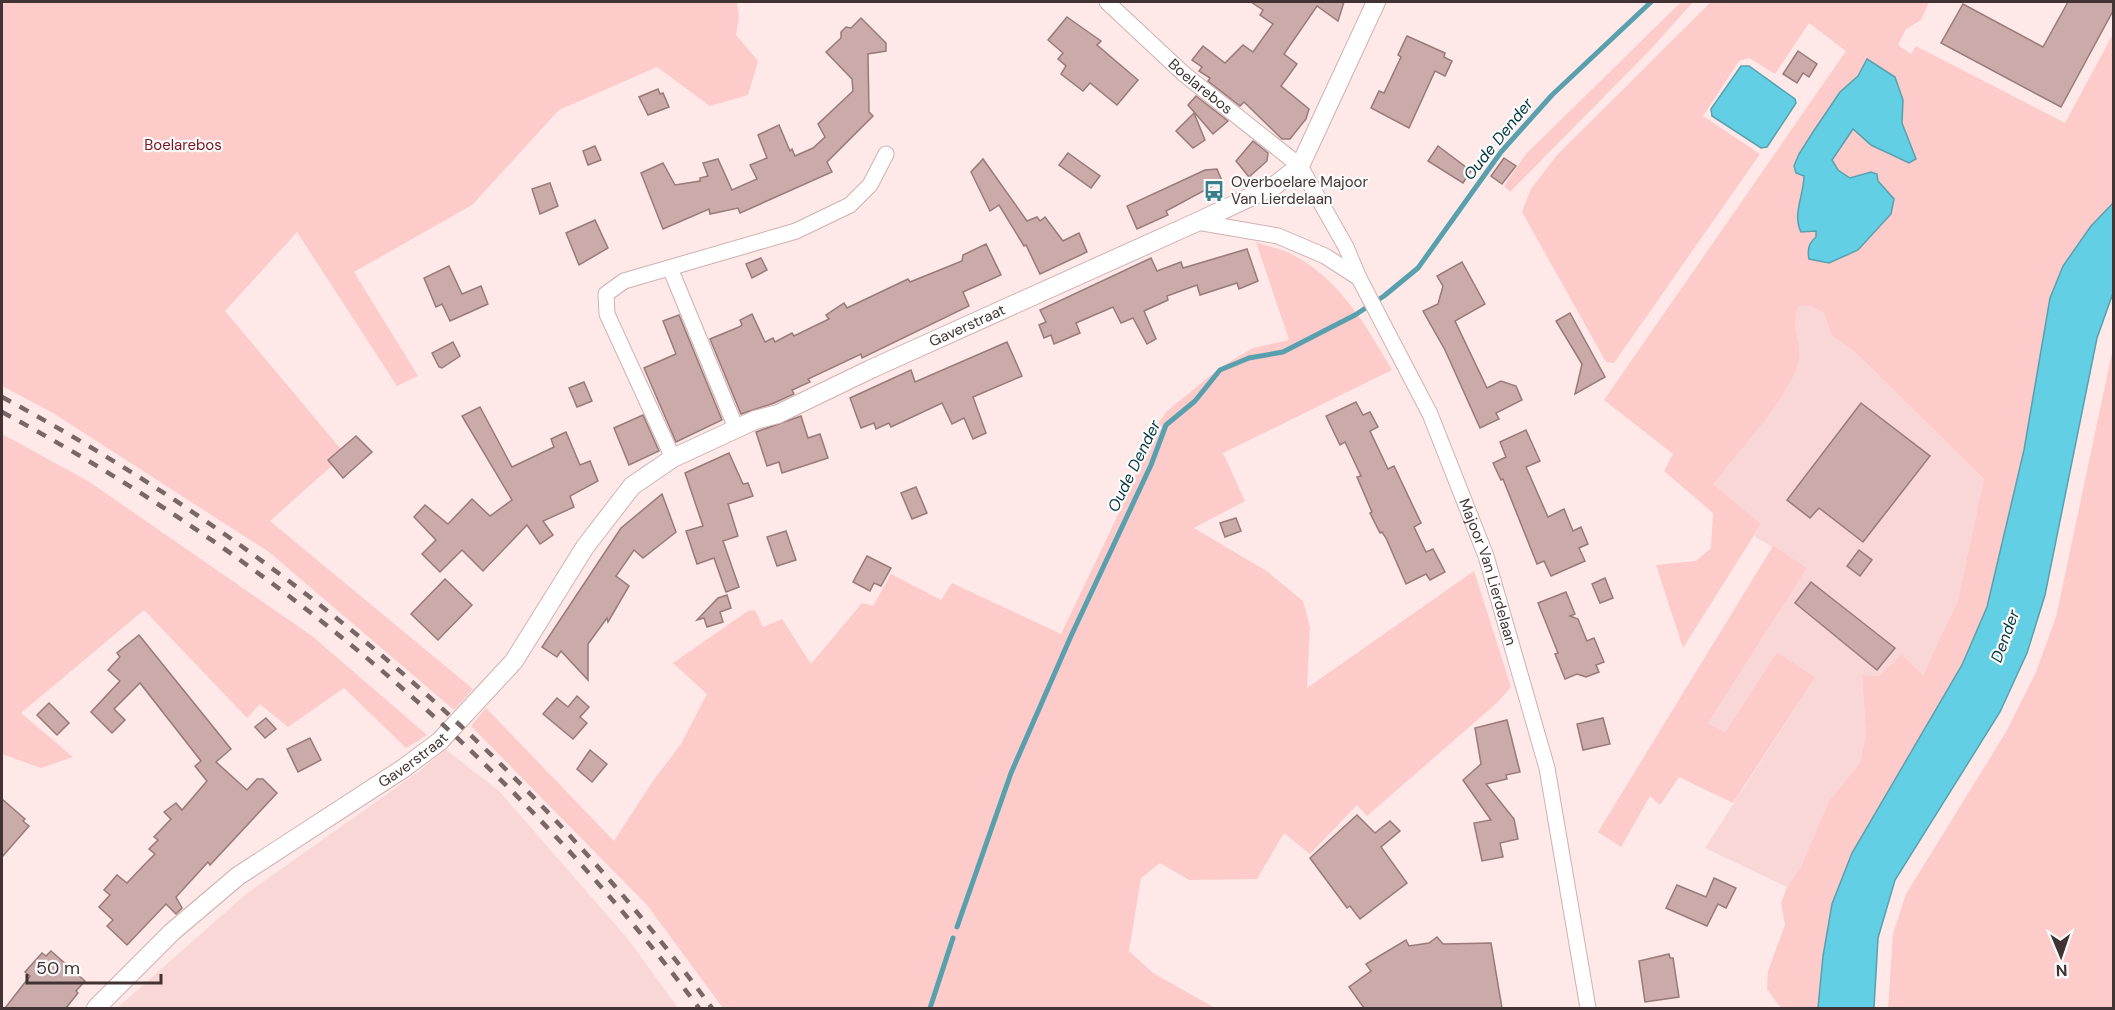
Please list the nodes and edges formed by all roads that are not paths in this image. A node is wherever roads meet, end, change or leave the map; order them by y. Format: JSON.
{"nodes":[{"id":1,"x":1107,"y":2,"type":"edge"},
{"id":2,"x":1376,"y":2,"type":"edge"},
{"id":3,"x":886,"y":154,"type":"dead end"},
{"id":4,"x":1300,"y":166,"type":"junction"},
{"id":5,"x":1197,"y":222,"type":"junction"},
{"id":6,"x":670,"y":268,"type":"junction"},
{"id":7,"x":1359,"y":278,"type":"junction"},
{"id":8,"x":736,"y":428,"type":"junction"},
{"id":9,"x":673,"y":458,"type":"junction"},
{"id":10,"x":96,"y":1008,"type":"edge"},
{"id":11,"x":1588,"y":1008,"type":"edge"}],
"edges":[{"from":1,"to":4,"type":"street","name":"Boelarebos"},
{"from":2,"to":4,"type":"street","name":"Gaverstraat"},
{"from":3,"to":6,"type":"street"},
{"from":4,"to":5,"type":"street","name":"Gaverstraat"},
{"from":4,"to":7,"type":"street","name":"Majoor Van Lierdelaan"},
{"from":5,"to":7,"type":"street"},
{"from":5,"to":8,"type":"street","name":"Gaverstraat"},
{"from":6,"to":8,"type":"street"},
{"from":6,"to":9,"type":"street"},
{"from":7,"to":11,"type":"street","name":"Majoor Van Lierdelaan"},
{"from":8,"to":9,"type":"street","name":"Gaverstraat"},
{"from":9,"to":10,"type":"street","name":"Gaverstraat"}]}
